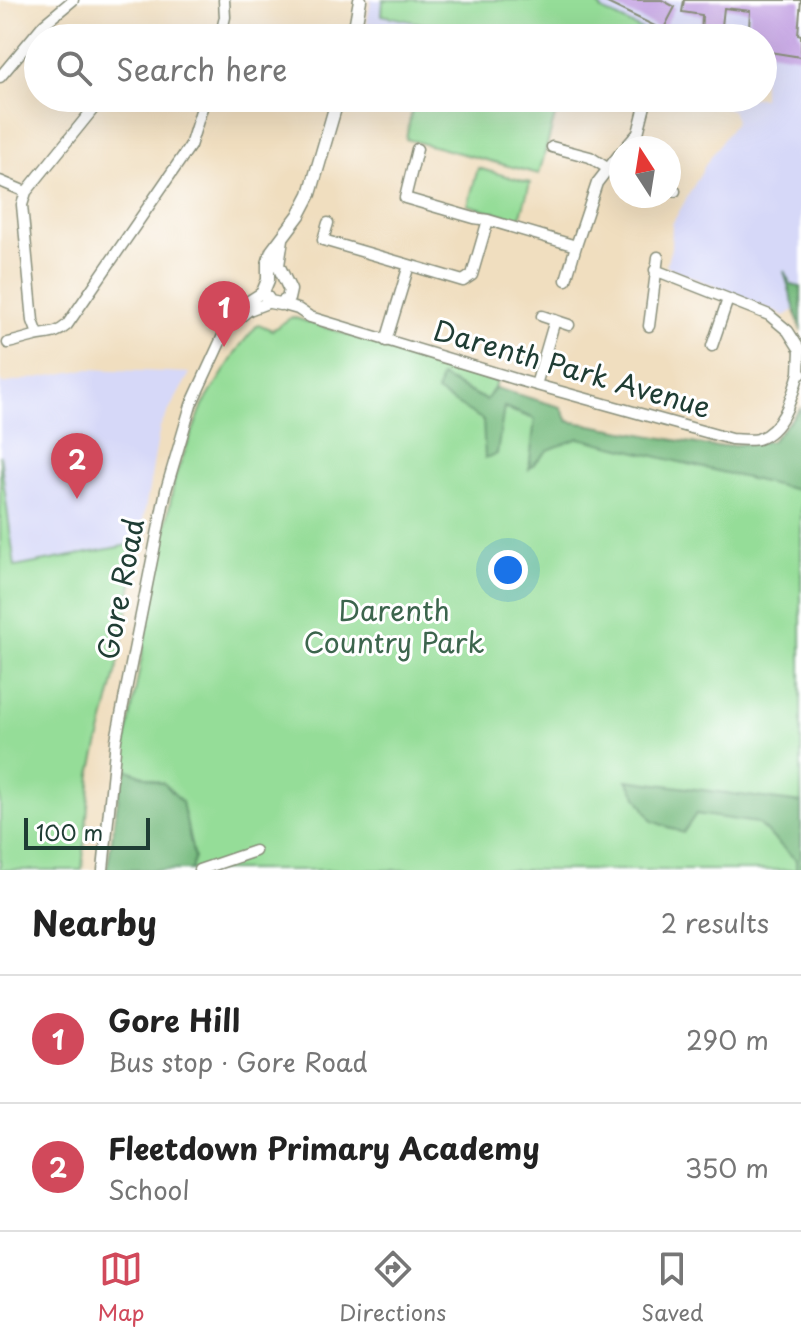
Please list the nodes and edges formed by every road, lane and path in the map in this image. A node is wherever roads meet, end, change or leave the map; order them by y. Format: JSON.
{"nodes":[{"id":1,"x":73,"y":0,"type":"edge"},
{"id":2,"x":224,"y":0,"type":"edge"},
{"id":3,"x":360,"y":0,"type":"edge"},
{"id":4,"x":44,"y":24,"type":"edge"},
{"id":5,"x":223,"y":24,"type":"edge"},
{"id":6,"x":356,"y":24,"type":"edge"},
{"id":7,"x":24,"y":48,"type":"edge"},
{"id":8,"x":0,"y":77,"type":"edge"},
{"id":9,"x":91,"y":112,"type":"edge"},
{"id":10,"x":201,"y":112,"type":"edge"},
{"id":11,"x":334,"y":112,"type":"edge"},
{"id":12,"x":643,"y":112,"type":"edge"},
{"id":13,"x":635,"y":136,"type":"edge"},
{"id":14,"x":552,"y":147,"type":"dead end"},
{"id":15,"x":417,"y":149,"type":"dead end"},
{"id":16,"x":609,"y":166,"type":"edge"},
{"id":17,"x":607,"y":168,"type":"junction"},
{"id":18,"x":0,"y":181,"type":"edge"},
{"id":19,"x":26,"y":192,"type":"junction"},
{"id":20,"x":488,"y":220,"type":"junction"},
{"id":21,"x":328,"y":223,"type":"dead end"},
{"id":22,"x":282,"y":239,"type":"junction"},
{"id":23,"x":576,"y":246,"type":"junction"},
{"id":24,"x":658,"y":257,"type":"dead end"},
{"id":25,"x":409,"y":265,"type":"junction"},
{"id":26,"x":655,"y":270,"type":"junction"},
{"id":27,"x":566,"y":280,"type":"dead end"},
{"id":28,"x":288,"y":288,"type":"junction"},
{"id":29,"x":270,"y":295,"type":"junction"},
{"id":30,"x":728,"y":299,"type":"junction"},
{"id":31,"x":298,"y":309,"type":"junction"},
{"id":32,"x":542,"y":316,"type":"dead end"},
{"id":33,"x":555,"y":320,"type":"junction"},
{"id":34,"x":569,"y":325,"type":"dead end"},
{"id":35,"x":649,"y":326,"type":"dead end"},
{"id":36,"x":38,"y":334,"type":"junction"},
{"id":37,"x":386,"y":341,"type":"junction"},
{"id":38,"x":8,"y":343,"type":"dead end"},
{"id":39,"x":712,"y":346,"type":"dead end"},
{"id":40,"x":800,"y":374,"type":"edge"},
{"id":41,"x":536,"y":385,"type":"junction"},
{"id":42,"x":255,"y":851,"type":"dead end"},
{"id":43,"x":103,"y":870,"type":"edge"},
{"id":44,"x":199,"y":870,"type":"edge"}],
"edges":[{"from":1,"to":4,"type":"street"},
{"from":2,"to":5,"type":"street"},
{"from":3,"to":6,"type":"street"},
{"from":7,"to":8,"type":"street"},
{"from":9,"to":19,"type":"street"},
{"from":10,"to":36,"type":"street"},
{"from":11,"to":22,"type":"street"},
{"from":12,"to":13,"type":"street"},
{"from":14,"to":17,"type":"street"},
{"from":15,"to":20,"type":"street"},
{"from":16,"to":17,"type":"street"},
{"from":17,"to":23,"type":"street"},
{"from":18,"to":19,"type":"street"},
{"from":19,"to":36,"type":"street"},
{"from":20,"to":23,"type":"street"},
{"from":20,"to":25,"type":"street"},
{"from":21,"to":25,"type":"street"},
{"from":22,"to":28,"type":"street"},
{"from":22,"to":29,"type":"street"},
{"from":23,"to":27,"type":"street"},
{"from":24,"to":26,"type":"street"},
{"from":25,"to":37,"type":"street"},
{"from":26,"to":30,"type":"street"},
{"from":26,"to":35,"type":"street"},
{"from":28,"to":29,"type":"street"},
{"from":28,"to":29,"type":"street"},
{"from":28,"to":31,"type":"street"},
{"from":29,"to":31,"type":"street","name":"Darenth Park Avenue"},
{"from":29,"to":43,"type":"street","name":"Gore Road"},
{"from":30,"to":39,"type":"street"},
{"from":30,"to":40,"type":"street"},
{"from":31,"to":37,"type":"street","name":"Darenth Park Avenue"},
{"from":32,"to":33,"type":"street"},
{"from":33,"to":34,"type":"street"},
{"from":33,"to":41,"type":"street"},
{"from":36,"to":38,"type":"street"},
{"from":37,"to":41,"type":"street","name":"Darenth Park Avenue"},
{"from":40,"to":41,"type":"street","name":"Darenth Park Avenue"},
{"from":42,"to":44,"type":"street"}]}
